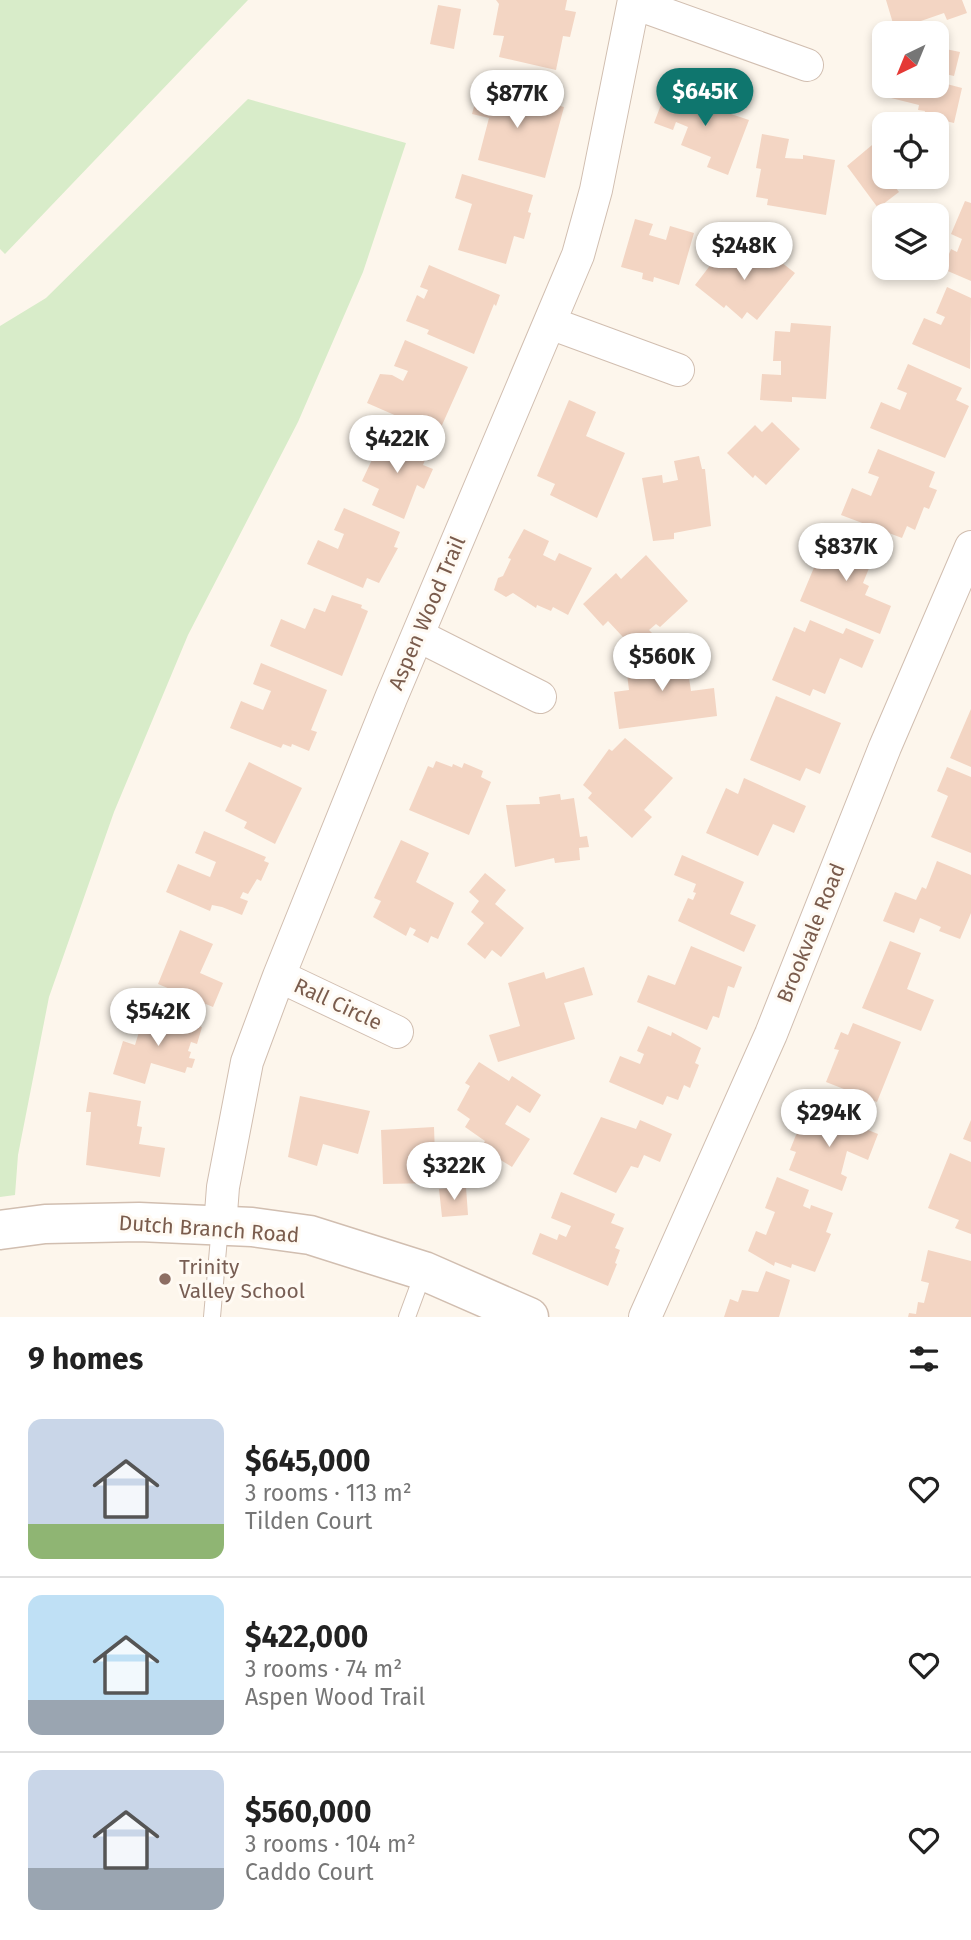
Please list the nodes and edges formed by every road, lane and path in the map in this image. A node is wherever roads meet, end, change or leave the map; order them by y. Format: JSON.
{"nodes":[{"id":1,"x":634,"y":2,"type":"edge"},
{"id":2,"x":807,"y":65,"type":"dead end"},
{"id":3,"x":550,"y":323,"type":"junction"},
{"id":4,"x":678,"y":370,"type":"dead end"},
{"id":5,"x":971,"y":547,"type":"edge"},
{"id":6,"x":419,"y":636,"type":"junction"},
{"id":7,"x":540,"y":697,"type":"dead end"},
{"id":8,"x":279,"y":976,"type":"junction"},
{"id":9,"x":397,"y":1032,"type":"dead end"},
{"id":10,"x":220,"y":1226,"type":"junction"},
{"id":11,"x":0,"y":1230,"type":"edge"},
{"id":12,"x":424,"y":1271,"type":"junction"},
{"id":13,"x":485,"y":1308,"type":"edge"},
{"id":14,"x":212,"y":1317,"type":"edge"},
{"id":15,"x":407,"y":1317,"type":"edge"},
{"id":16,"x":529,"y":1317,"type":"edge"},
{"id":17,"x":645,"y":1317,"type":"edge"}],
"edges":[{"from":1,"to":2,"type":"street"},
{"from":1,"to":3,"type":"street","name":"Aspen Wood Trail"},
{"from":3,"to":4,"type":"street"},
{"from":3,"to":6,"type":"street","name":"Aspen Wood Trail"},
{"from":5,"to":17,"type":"street","name":"Brookvale Road"},
{"from":6,"to":7,"type":"street"},
{"from":6,"to":8,"type":"street","name":"Aspen Wood Trail"},
{"from":8,"to":9,"type":"street","name":"Rall Circle"},
{"from":8,"to":10,"type":"street","name":"Aspen Wood Trail"},
{"from":10,"to":11,"type":"street","name":"Dutch Branch Road"},
{"from":10,"to":12,"type":"street","name":"Dutch Branch Road"},
{"from":10,"to":14,"type":"lane"},
{"from":12,"to":13,"type":"street","name":"Dutch Branch Road"},
{"from":12,"to":15,"type":"lane"},
{"from":13,"to":16,"type":"street","name":"Dutch Branch Road"}]}
